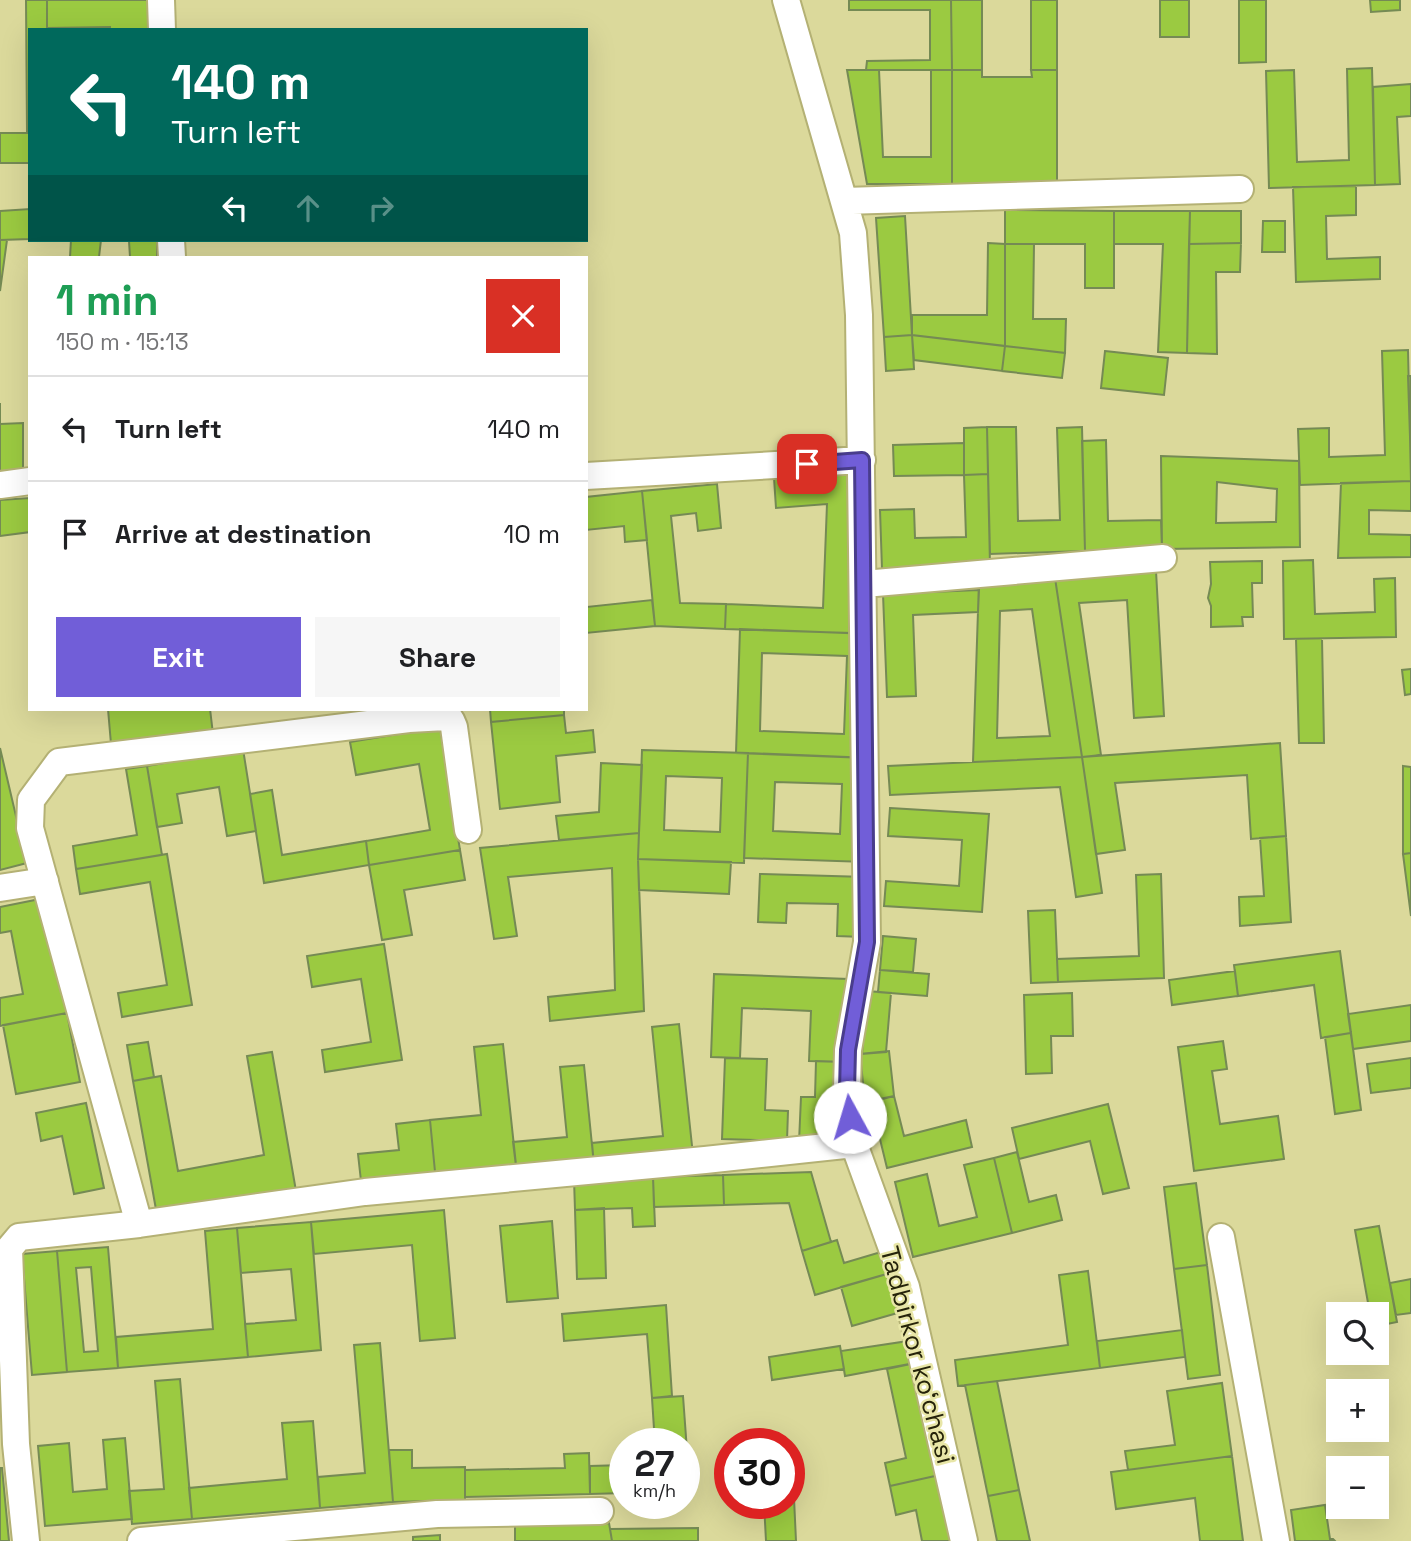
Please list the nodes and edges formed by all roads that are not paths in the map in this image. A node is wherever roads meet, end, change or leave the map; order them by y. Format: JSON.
{"nodes":[{"id":1,"x":160,"y":0,"type":"edge"},
{"id":2,"x":786,"y":0,"type":"edge"},
{"id":3,"x":162,"y":28,"type":"edge"},
{"id":4,"x":1240,"y":189,"type":"dead end"},
{"id":5,"x":844,"y":201,"type":"junction"},
{"id":6,"x":862,"y":460,"type":"junction"},
{"id":7,"x":588,"y":477,"type":"edge"},
{"id":8,"x":28,"y":481,"type":"edge"},
{"id":9,"x":0,"y":485,"type":"edge"},
{"id":10,"x":1163,"y":558,"type":"dead end"},
{"id":11,"x":864,"y":584,"type":"junction"},
{"id":12,"x":408,"y":714,"type":"edge"},
{"id":13,"x":468,"y":830,"type":"dead end"},
{"id":14,"x":45,"y":881,"type":"junction"},
{"id":15,"x":0,"y":888,"type":"edge"},
{"id":16,"x":854,"y":1144,"type":"junction"},
{"id":17,"x":139,"y":1224,"type":"junction"},
{"id":18,"x":1221,"y":1237,"type":"dead end"},
{"id":19,"x":600,"y":1511,"type":"dead end"},
{"id":20,"x":26,"y":1541,"type":"edge"},
{"id":21,"x":141,"y":1541,"type":"edge"},
{"id":22,"x":964,"y":1541,"type":"edge"},
{"id":23,"x":1276,"y":1541,"type":"edge"}],
"edges":[{"from":1,"to":3,"type":"street"},
{"from":2,"to":5,"type":"street","name":"Tadbirkor koʻchasi"},
{"from":4,"to":5,"type":"street"},
{"from":5,"to":6,"type":"street","name":"Tadbirkor koʻchasi"},
{"from":6,"to":7,"type":"street"},
{"from":6,"to":11,"type":"street","name":"Tadbirkor koʻchasi"},
{"from":8,"to":9,"type":"street"},
{"from":10,"to":11,"type":"street"},
{"from":11,"to":16,"type":"street","name":"Tadbirkor koʻchasi"},
{"from":12,"to":13,"type":"street"},
{"from":12,"to":14,"type":"street"},
{"from":14,"to":15,"type":"street"},
{"from":14,"to":17,"type":"street"},
{"from":16,"to":17,"type":"street"},
{"from":16,"to":22,"type":"street","name":"Tadbirkor koʻchasi"},
{"from":17,"to":20,"type":"street"},
{"from":18,"to":23,"type":"street"},
{"from":19,"to":21,"type":"street"}]}
